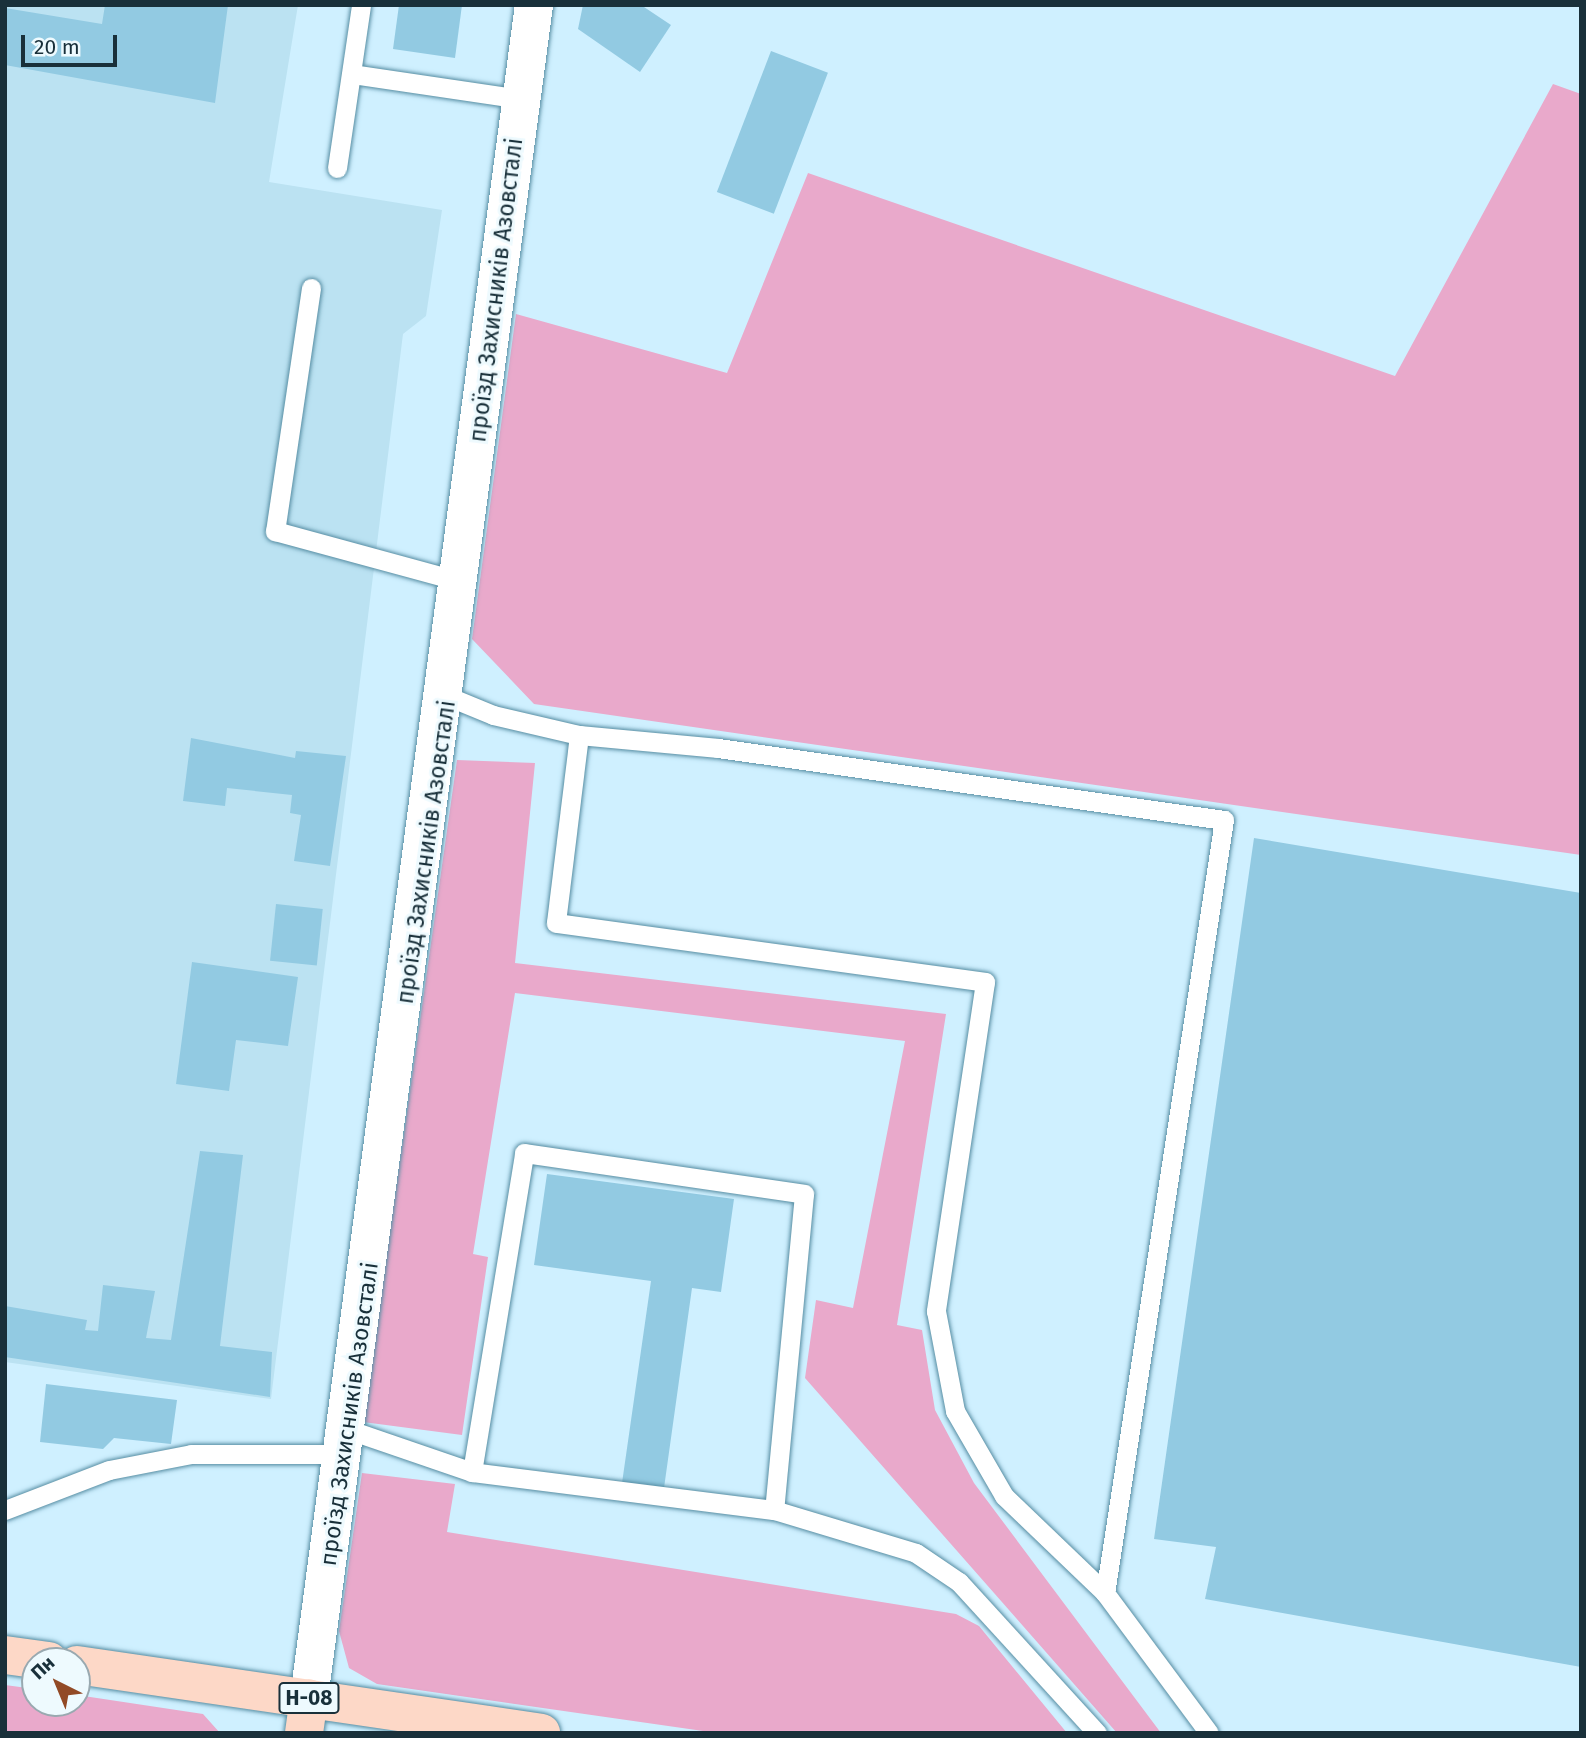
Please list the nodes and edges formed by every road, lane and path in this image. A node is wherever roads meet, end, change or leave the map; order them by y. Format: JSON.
{"nodes":[{"id":1,"x":361,"y":5,"type":"edge"},
{"id":2,"x":534,"y":5,"type":"edge"},
{"id":3,"x":352,"y":74,"type":"junction"},
{"id":4,"x":521,"y":99,"type":"junction"},
{"id":5,"x":337,"y":168,"type":"dead end"},
{"id":6,"x":311,"y":288,"type":"dead end"},
{"id":7,"x":459,"y":581,"type":"junction"},
{"id":8,"x":447,"y":696,"type":"junction"},
{"id":9,"x":579,"y":735,"type":"junction"},
{"id":10,"x":346,"y":1441,"type":"junction"},
{"id":11,"x":472,"y":1472,"type":"junction"},
{"id":12,"x":5,"y":1510,"type":"edge"},
{"id":13,"x":774,"y":1510,"type":"junction"},
{"id":14,"x":1105,"y":1593,"type":"junction"},
{"id":15,"x":91,"y":1668,"type":"edge"},
{"id":16,"x":307,"y":1716,"type":"edge"},
{"id":17,"x":541,"y":1733,"type":"edge"},
{"id":18,"x":1097,"y":1733,"type":"edge"},
{"id":19,"x":1209,"y":1733,"type":"edge"}],
"edges":[{"from":1,"to":3,"type":"lane"},
{"from":2,"to":4,"type":"street","name":"проїзд Захисників Азовсталі"},
{"from":3,"to":4,"type":"lane"},
{"from":3,"to":5,"type":"lane"},
{"from":4,"to":7,"type":"street","name":"проїзд Захисників Азовсталі"},
{"from":6,"to":7,"type":"lane"},
{"from":7,"to":8,"type":"street","name":"проїзд Захисників Азовсталі"},
{"from":8,"to":9,"type":"lane"},
{"from":8,"to":10,"type":"street","name":"проїзд Захисників Азовсталі"},
{"from":9,"to":14,"type":"lane"},
{"from":9,"to":14,"type":"lane"},
{"from":10,"to":11,"type":"lane"},
{"from":10,"to":12,"type":"lane"},
{"from":10,"to":16,"type":"street","name":"проїзд Захисників Азовсталі"},
{"from":11,"to":13,"type":"lane"},
{"from":11,"to":13,"type":"lane"},
{"from":13,"to":18,"type":"lane"},
{"from":14,"to":19,"type":"lane"},
{"from":15,"to":16,"type":"main road","number":"Н-08"},
{"from":16,"to":17,"type":"main road","number":"Н-08"}]}
